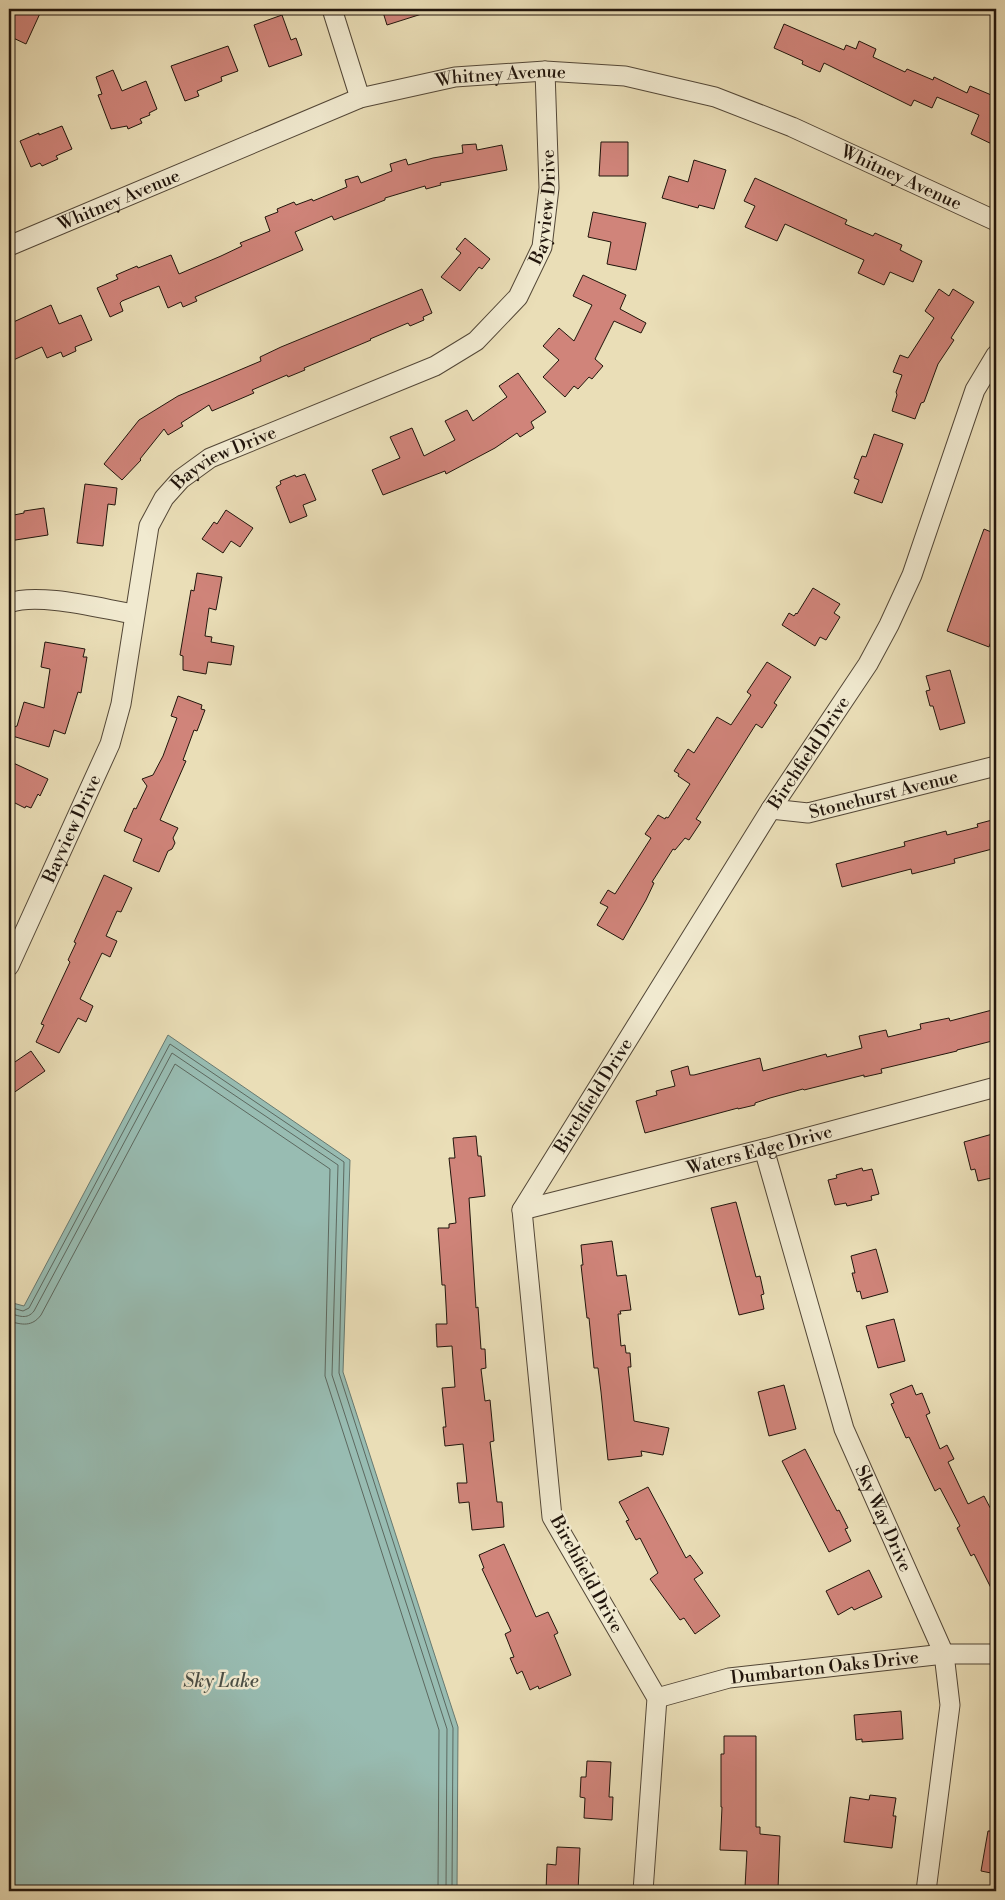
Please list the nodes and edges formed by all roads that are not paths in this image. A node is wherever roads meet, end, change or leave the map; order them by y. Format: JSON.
{"nodes":[{"id":1,"x":332,"y":9,"type":"edge"},
{"id":2,"x":545,"y":71,"type":"junction"},
{"id":3,"x":360,"y":98,"type":"junction"},
{"id":4,"x":996,"y":221,"type":"edge"},
{"id":5,"x":9,"y":246,"type":"edge"},
{"id":6,"x":996,"y":355,"type":"edge"},
{"id":7,"x":9,"y":603,"type":"edge"},
{"id":8,"x":134,"y":614,"type":"junction"},
{"id":9,"x":996,"y":766,"type":"edge"},
{"id":10,"x":771,"y":809,"type":"junction"},
{"id":11,"x":9,"y":966,"type":"edge"},
{"id":12,"x":996,"y":1087,"type":"edge"},
{"id":13,"x":764,"y":1149,"type":"junction"},
{"id":14,"x":522,"y":1210,"type":"junction"},
{"id":15,"x":944,"y":1654,"type":"junction"},
{"id":16,"x":996,"y":1654,"type":"edge"},
{"id":17,"x":657,"y":1698,"type":"junction"},
{"id":18,"x":643,"y":1891,"type":"edge"},
{"id":19,"x":926,"y":1891,"type":"edge"}],
"edges":[{"from":1,"to":3,"type":"street"},
{"from":2,"to":3,"type":"street","name":"Whitney Avenue"},
{"from":2,"to":4,"type":"street","name":"Whitney Avenue"},
{"from":2,"to":8,"type":"street","name":"Bayview Drive"},
{"from":3,"to":5,"type":"street","name":"Whitney Avenue"},
{"from":6,"to":10,"type":"street","name":"Birchfield Drive"},
{"from":7,"to":8,"type":"street"},
{"from":8,"to":11,"type":"street","name":"Bayview Drive"},
{"from":9,"to":10,"type":"street","name":"Stonehurst Avenue"},
{"from":10,"to":14,"type":"street","name":"Birchfield Drive"},
{"from":12,"to":13,"type":"street","name":"Waters Edge Drive"},
{"from":13,"to":14,"type":"street","name":"Waters Edge Drive"},
{"from":13,"to":15,"type":"street","name":"Sky Way Drive"},
{"from":14,"to":17,"type":"street","name":"Birchfield Drive"},
{"from":15,"to":16,"type":"street","name":"Dumbarton Oaks Drive"},
{"from":15,"to":17,"type":"street","name":"Dumbarton Oaks Drive"},
{"from":15,"to":19,"type":"street","name":"Sky Way Drive"},
{"from":17,"to":18,"type":"street"}]}
